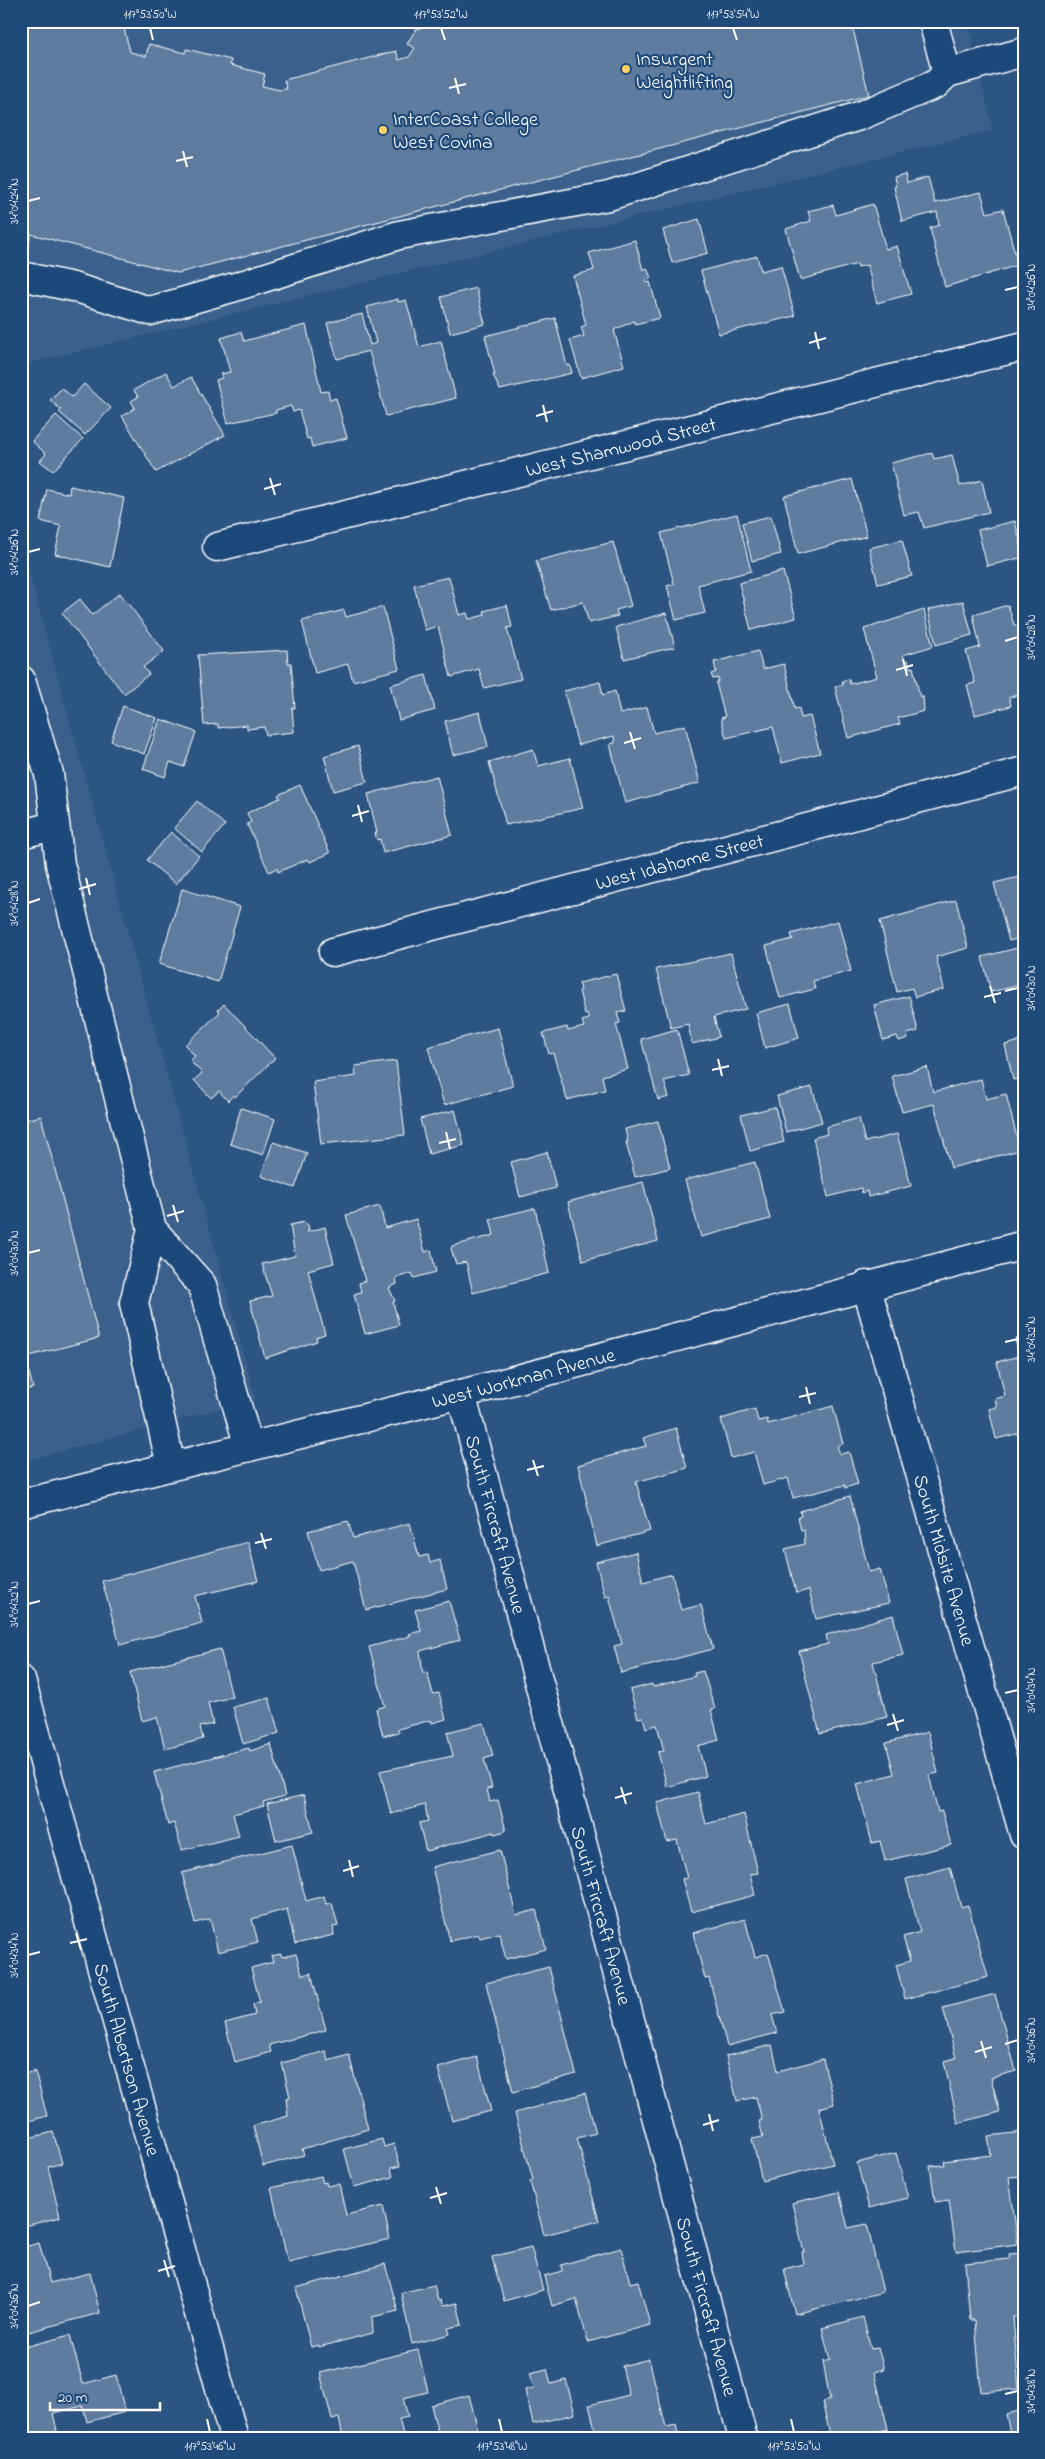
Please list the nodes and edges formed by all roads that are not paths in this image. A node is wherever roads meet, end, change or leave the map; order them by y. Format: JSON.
{"nodes":[{"id":1,"x":933,"y":21,"type":"edge"},
{"id":2,"x":1024,"y":52,"type":"edge"},
{"id":3,"x":948,"y":72,"type":"junction"},
{"id":4,"x":21,"y":276,"type":"edge"},
{"id":5,"x":1024,"y":346,"type":"edge"},
{"id":6,"x":217,"y":547,"type":"dead end"},
{"id":7,"x":21,"y":680,"type":"edge"},
{"id":8,"x":1024,"y":771,"type":"edge"},
{"id":9,"x":54,"y":826,"type":"junction"},
{"id":10,"x":21,"y":834,"type":"edge"},
{"id":11,"x":333,"y":952,"type":"dead end"},
{"id":12,"x":152,"y":1229,"type":"junction"},
{"id":13,"x":1024,"y":1244,"type":"edge"},
{"id":14,"x":866,"y":1285,"type":"junction"},
{"id":15,"x":461,"y":1394,"type":"junction"},
{"id":16,"x":249,"y":1447,"type":"junction"},
{"id":17,"x":171,"y":1466,"type":"junction"},
{"id":18,"x":21,"y":1504,"type":"edge"},
{"id":19,"x":21,"y":1680,"type":"edge"},
{"id":20,"x":1024,"y":1835,"type":"edge"},
{"id":21,"x":234,"y":2438,"type":"edge"},
{"id":22,"x":743,"y":2438,"type":"edge"}],
"edges":[{"from":1,"to":3,"type":"street"},
{"from":2,"to":3,"type":"street"},
{"from":3,"to":4,"type":"street"},
{"from":5,"to":6,"type":"street","name":"West Shamwood Street"},
{"from":7,"to":9,"type":"street"},
{"from":8,"to":11,"type":"street","name":"West Idahome Street"},
{"from":9,"to":10,"type":"street"},
{"from":9,"to":12,"type":"street"},
{"from":12,"to":16,"type":"street"},
{"from":12,"to":17,"type":"street"},
{"from":13,"to":14,"type":"street","name":"West Workman Avenue"},
{"from":14,"to":15,"type":"street","name":"West Workman Avenue"},
{"from":14,"to":20,"type":"street","name":"South Midsite Avenue"},
{"from":15,"to":16,"type":"street","name":"West Workman Avenue"},
{"from":15,"to":22,"type":"street","name":"South Fircraft Avenue"},
{"from":16,"to":17,"type":"street","name":"West Workman Avenue"},
{"from":17,"to":18,"type":"street","name":"West Workman Avenue"},
{"from":19,"to":21,"type":"street","name":"South Albertson Avenue"}]}
